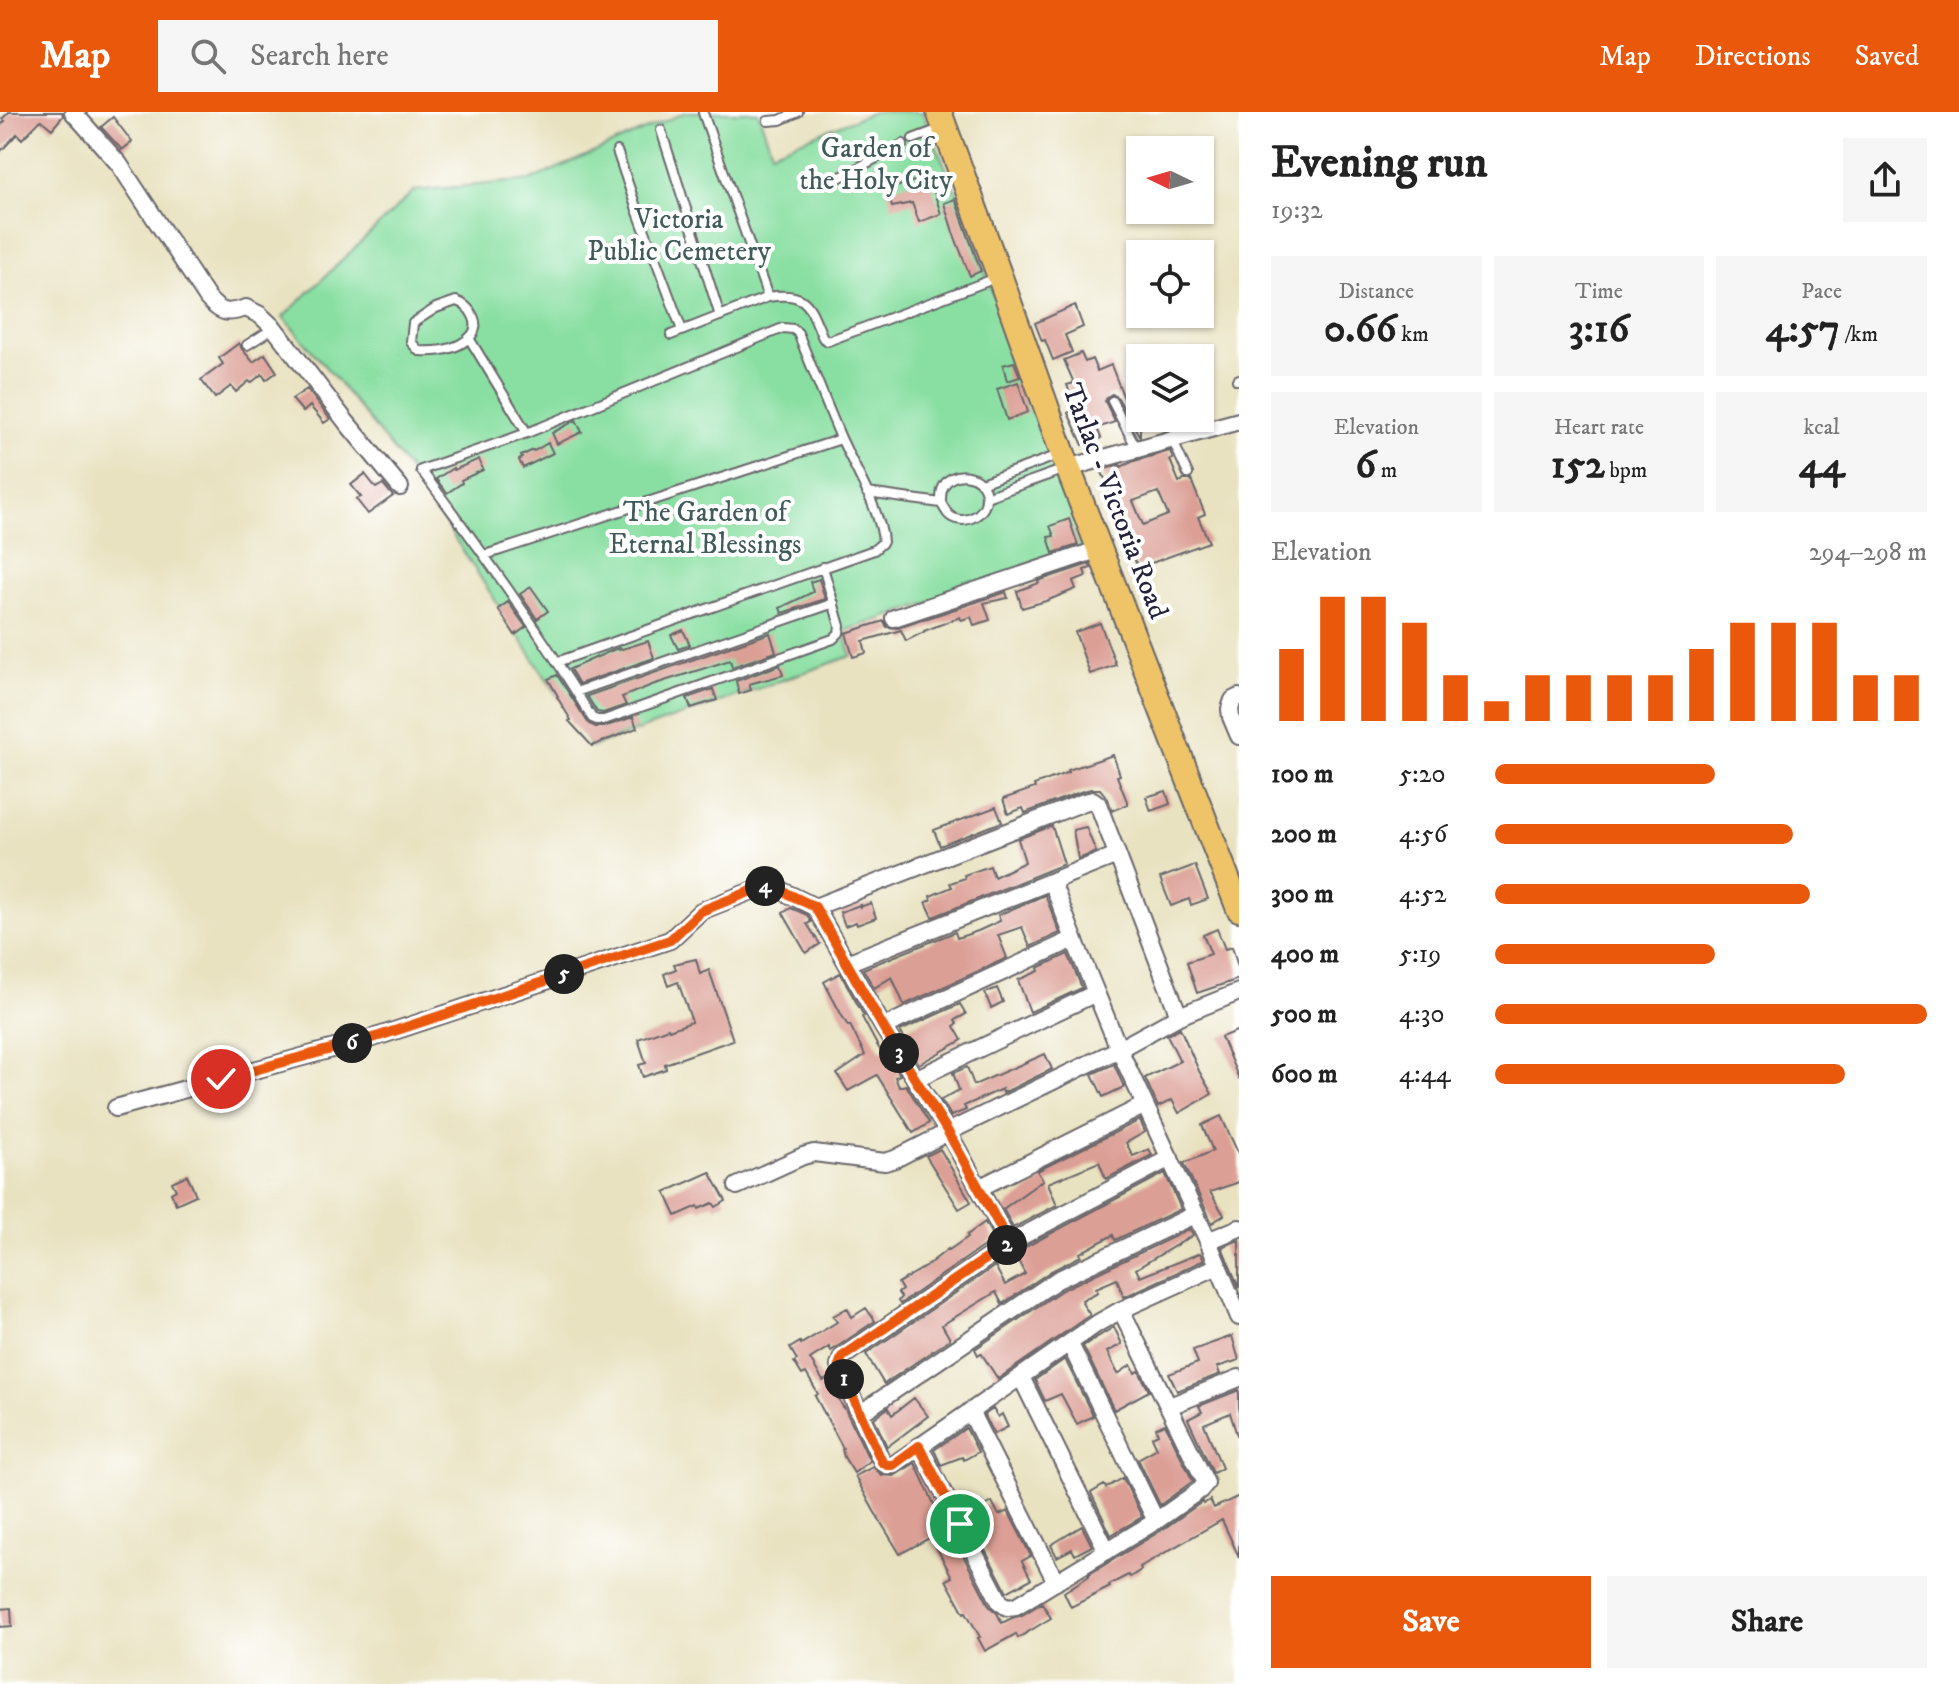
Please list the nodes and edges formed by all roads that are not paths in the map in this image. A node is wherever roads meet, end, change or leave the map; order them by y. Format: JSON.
{"nodes":[{"id":1,"x":73,"y":112,"type":"edge"},
{"id":2,"x":798,"y":112,"type":"edge"},
{"id":3,"x":703,"y":113,"type":"edge"},
{"id":4,"x":941,"y":120,"type":"edge"},
{"id":5,"x":768,"y":121,"type":"dead end"},
{"id":6,"x":661,"y":130,"type":"dead end"},
{"id":7,"x":913,"y":139,"type":"dead end"},
{"id":8,"x":903,"y":144,"type":"dead end"},
{"id":9,"x":617,"y":151,"type":"dead end"},
{"id":10,"x":833,"y":181,"type":"dead end"},
{"id":11,"x":1000,"y":277,"type":"junction"},
{"id":12,"x":768,"y":297,"type":"junction"},
{"id":13,"x":720,"y":316,"type":"junction"},
{"id":14,"x":274,"y":328,"type":"junction"},
{"id":15,"x":682,"y":330,"type":"junction"},
{"id":16,"x":671,"y":335,"type":"dead end"},
{"id":17,"x":469,"y":338,"type":"junction"},
{"id":18,"x":247,"y":345,"type":"dead end"},
{"id":19,"x":1112,"y":401,"type":"dead end"},
{"id":20,"x":1239,"y":421,"type":"edge"},
{"id":21,"x":527,"y":433,"type":"junction"},
{"id":22,"x":841,"y":439,"type":"junction"},
{"id":23,"x":1172,"y":439,"type":"junction"},
{"id":24,"x":1138,"y":449,"type":"junction"},
{"id":25,"x":1066,"y":460,"type":"junction"},
{"id":26,"x":1188,"y":474,"type":"dead end"},
{"id":27,"x":981,"y":483,"type":"junction"},
{"id":28,"x":400,"y":487,"type":"dead end"},
{"id":29,"x":867,"y":493,"type":"junction"},
{"id":30,"x":986,"y":497,"type":"junction"},
{"id":31,"x":941,"y":503,"type":"junction"},
{"id":32,"x":1100,"y":549,"type":"junction"},
{"id":33,"x":485,"y":555,"type":"junction"},
{"id":34,"x":823,"y":567,"type":"junction"},
{"id":35,"x":834,"y":603,"type":"junction"},
{"id":36,"x":894,"y":618,"type":"dead end"},
{"id":37,"x":557,"y":662,"type":"junction"},
{"id":38,"x":576,"y":692,"type":"junction"},
{"id":39,"x":1239,"y":697,"type":"edge"},
{"id":40,"x":1239,"y":736,"type":"edge"},
{"id":41,"x":1117,"y":855,"type":"junction"},
{"id":42,"x":1052,"y":882,"type":"junction"},
{"id":43,"x":1237,"y":900,"type":"edge"},
{"id":44,"x":815,"y":907,"type":"junction"},
{"id":45,"x":1074,"y":939,"type":"junction"},
{"id":46,"x":847,"y":963,"type":"junction"},
{"id":47,"x":1239,"y":992,"type":"edge"},
{"id":48,"x":1096,"y":993,"type":"junction"},
{"id":49,"x":1179,"y":1016,"type":"junction"},
{"id":50,"x":883,"y":1027,"type":"junction"},
{"id":51,"x":1119,"y":1049,"type":"junction"},
{"id":52,"x":915,"y":1079,"type":"junction"},
{"id":53,"x":1145,"y":1105,"type":"junction"},
{"id":54,"x":116,"y":1108,"type":"dead end"},
{"id":55,"x":948,"y":1132,"type":"junction"},
{"id":56,"x":1170,"y":1158,"type":"junction"},
{"id":57,"x":737,"y":1186,"type":"dead end"},
{"id":58,"x":979,"y":1188,"type":"junction"},
{"id":59,"x":1196,"y":1214,"type":"junction"},
{"id":60,"x":1239,"y":1228,"type":"edge"},
{"id":61,"x":1208,"y":1241,"type":"junction"},
{"id":62,"x":1009,"y":1243,"type":"junction"},
{"id":63,"x":1218,"y":1266,"type":"junction"},
{"id":64,"x":1121,"y":1310,"type":"junction"},
{"id":65,"x":1239,"y":1317,"type":"edge"},
{"id":66,"x":1070,"y":1344,"type":"junction"},
{"id":67,"x":1021,"y":1377,"type":"junction"},
{"id":68,"x":1239,"y":1378,"type":"edge"},
{"id":69,"x":1170,"y":1406,"type":"junction"},
{"id":70,"x":970,"y":1411,"type":"junction"},
{"id":71,"x":861,"y":1413,"type":"junction"},
{"id":72,"x":919,"y":1446,"type":"junction"},
{"id":73,"x":1156,"y":1521,"type":"junction"},
{"id":74,"x":1107,"y":1551,"type":"junction"},
{"id":75,"x":1056,"y":1582,"type":"junction"}],
"edges":[{"from":1,"to":14,"type":"street"},
{"from":2,"to":5,"type":"lane"},
{"from":3,"to":12,"type":"lane"},
{"from":4,"to":7,"type":"lane"},
{"from":4,"to":11,"type":"main road","name":"Tarlac - Victoria Road"},
{"from":6,"to":13,"type":"lane"},
{"from":8,"to":10,"type":"lane"},
{"from":9,"to":15,"type":"lane"},
{"from":11,"to":12,"type":"lane"},
{"from":11,"to":25,"type":"main road","name":"Tarlac - Victoria Road"},
{"from":12,"to":13,"type":"lane"},
{"from":13,"to":15,"type":"lane"},
{"from":14,"to":18,"type":"lane"},
{"from":14,"to":28,"type":"street"},
{"from":15,"to":16,"type":"lane"},
{"from":17,"to":17,"type":"lane"},
{"from":17,"to":21,"type":"lane"},
{"from":19,"to":24,"type":"lane"},
{"from":20,"to":23,"type":"street"},
{"from":21,"to":22,"type":"lane"},
{"from":21,"to":33,"type":"lane"},
{"from":22,"to":29,"type":"lane"},
{"from":22,"to":33,"type":"lane"},
{"from":23,"to":24,"type":"street"},
{"from":23,"to":26,"type":"lane"},
{"from":24,"to":25,"type":"street"},
{"from":25,"to":27,"type":"lane"},
{"from":25,"to":30,"type":"lane"},
{"from":25,"to":32,"type":"main road","name":"Tarlac - Victoria Road"},
{"from":27,"to":30,"type":"lane"},
{"from":27,"to":31,"type":"lane"},
{"from":29,"to":31,"type":"lane"},
{"from":29,"to":34,"type":"lane"},
{"from":30,"to":31,"type":"lane"},
{"from":32,"to":36,"type":"street"},
{"from":32,"to":43,"type":"main road","name":"Tarlac - Victoria Road"},
{"from":33,"to":37,"type":"lane"},
{"from":34,"to":35,"type":"lane"},
{"from":34,"to":37,"type":"lane"},
{"from":35,"to":38,"type":"lane"},
{"from":35,"to":38,"type":"lane"},
{"from":37,"to":38,"type":"lane"},
{"from":39,"to":40,"type":"street"},
{"from":41,"to":42,"type":"street"},
{"from":41,"to":44,"type":"street"},
{"from":41,"to":49,"type":"street"},
{"from":42,"to":45,"type":"street"},
{"from":42,"to":46,"type":"street"},
{"from":44,"to":46,"type":"street"},
{"from":44,"to":54,"type":"street"},
{"from":45,"to":48,"type":"street"},
{"from":45,"to":50,"type":"street"},
{"from":46,"to":50,"type":"street"},
{"from":47,"to":49,"type":"street"},
{"from":48,"to":51,"type":"street"},
{"from":48,"to":52,"type":"street"},
{"from":49,"to":51,"type":"street"},
{"from":50,"to":52,"type":"street"},
{"from":51,"to":53,"type":"street"},
{"from":51,"to":55,"type":"street"},
{"from":52,"to":55,"type":"street"},
{"from":53,"to":56,"type":"street"},
{"from":53,"to":58,"type":"street"},
{"from":55,"to":57,"type":"street"},
{"from":55,"to":58,"type":"street"},
{"from":56,"to":59,"type":"street"},
{"from":56,"to":62,"type":"street"},
{"from":58,"to":62,"type":"street"},
{"from":59,"to":61,"type":"street"},
{"from":59,"to":71,"type":"street"},
{"from":60,"to":61,"type":"street"},
{"from":61,"to":63,"type":"street"},
{"from":62,"to":71,"type":"street"},
{"from":63,"to":64,"type":"street"},
{"from":63,"to":65,"type":"street"},
{"from":64,"to":66,"type":"street"},
{"from":64,"to":69,"type":"street"},
{"from":66,"to":67,"type":"street"},
{"from":66,"to":73,"type":"street"},
{"from":67,"to":70,"type":"street"},
{"from":67,"to":74,"type":"street"},
{"from":68,"to":69,"type":"street"},
{"from":69,"to":73,"type":"street"},
{"from":70,"to":72,"type":"street"},
{"from":70,"to":75,"type":"street"},
{"from":71,"to":72,"type":"street"},
{"from":72,"to":75,"type":"street"},
{"from":73,"to":74,"type":"street"},
{"from":74,"to":75,"type":"street"}]}
